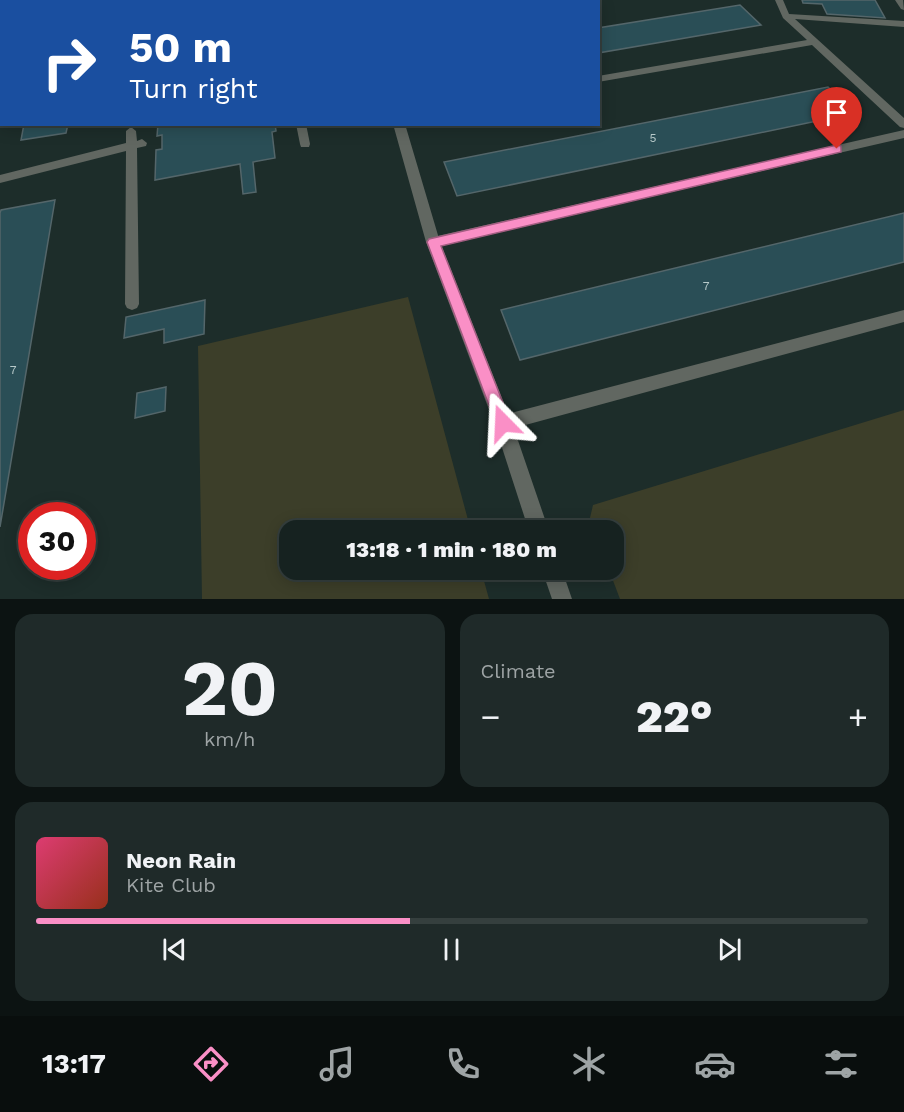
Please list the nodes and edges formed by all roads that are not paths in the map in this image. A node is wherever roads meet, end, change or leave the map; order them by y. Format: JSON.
{"nodes":[{"id":1,"x":779,"y":0,"type":"edge"},
{"id":2,"x":899,"y":0,"type":"edge"},
{"id":3,"x":904,"y":7,"type":"edge"},
{"id":4,"x":786,"y":16,"type":"junction"},
{"id":5,"x":904,"y":24,"type":"edge"},
{"id":6,"x":812,"y":42,"type":"junction"},
{"id":7,"x":600,"y":79,"type":"edge"},
{"id":8,"x":904,"y":124,"type":"edge"},
{"id":9,"x":301,"y":126,"type":"edge"},
{"id":10,"x":400,"y":126,"type":"edge"},
{"id":11,"x":131,"y":131,"type":"dead end"},
{"id":12,"x":904,"y":134,"type":"edge"},
{"id":13,"x":136,"y":144,"type":"junction"},
{"id":14,"x":305,"y":144,"type":"dead end"},
{"id":15,"x":0,"y":179,"type":"edge"},
{"id":16,"x":433,"y":242,"type":"junction"},
{"id":17,"x":132,"y":304,"type":"dead end"},
{"id":18,"x":904,"y":316,"type":"edge"},
{"id":19,"x":503,"y":423,"type":"junction"},
{"id":20,"x":535,"y":520,"type":"edge"},
{"id":21,"x":555,"y":580,"type":"edge"},
{"id":22,"x":562,"y":599,"type":"edge"}],
"edges":[{"from":1,"to":4,"type":"lane"},
{"from":2,"to":3,"type":"lane"},
{"from":4,"to":5,"type":"lane"},
{"from":4,"to":6,"type":"lane"},
{"from":6,"to":7,"type":"lane"},
{"from":6,"to":8,"type":"lane"},
{"from":9,"to":14,"type":"lane"},
{"from":10,"to":16,"type":"street"},
{"from":11,"to":13,"type":"lane"},
{"from":12,"to":16,"type":"lane"},
{"from":13,"to":15,"type":"lane"},
{"from":13,"to":17,"type":"lane"},
{"from":16,"to":19,"type":"street"},
{"from":18,"to":19,"type":"lane"},
{"from":19,"to":20,"type":"street"},
{"from":21,"to":22,"type":"street"}]}
